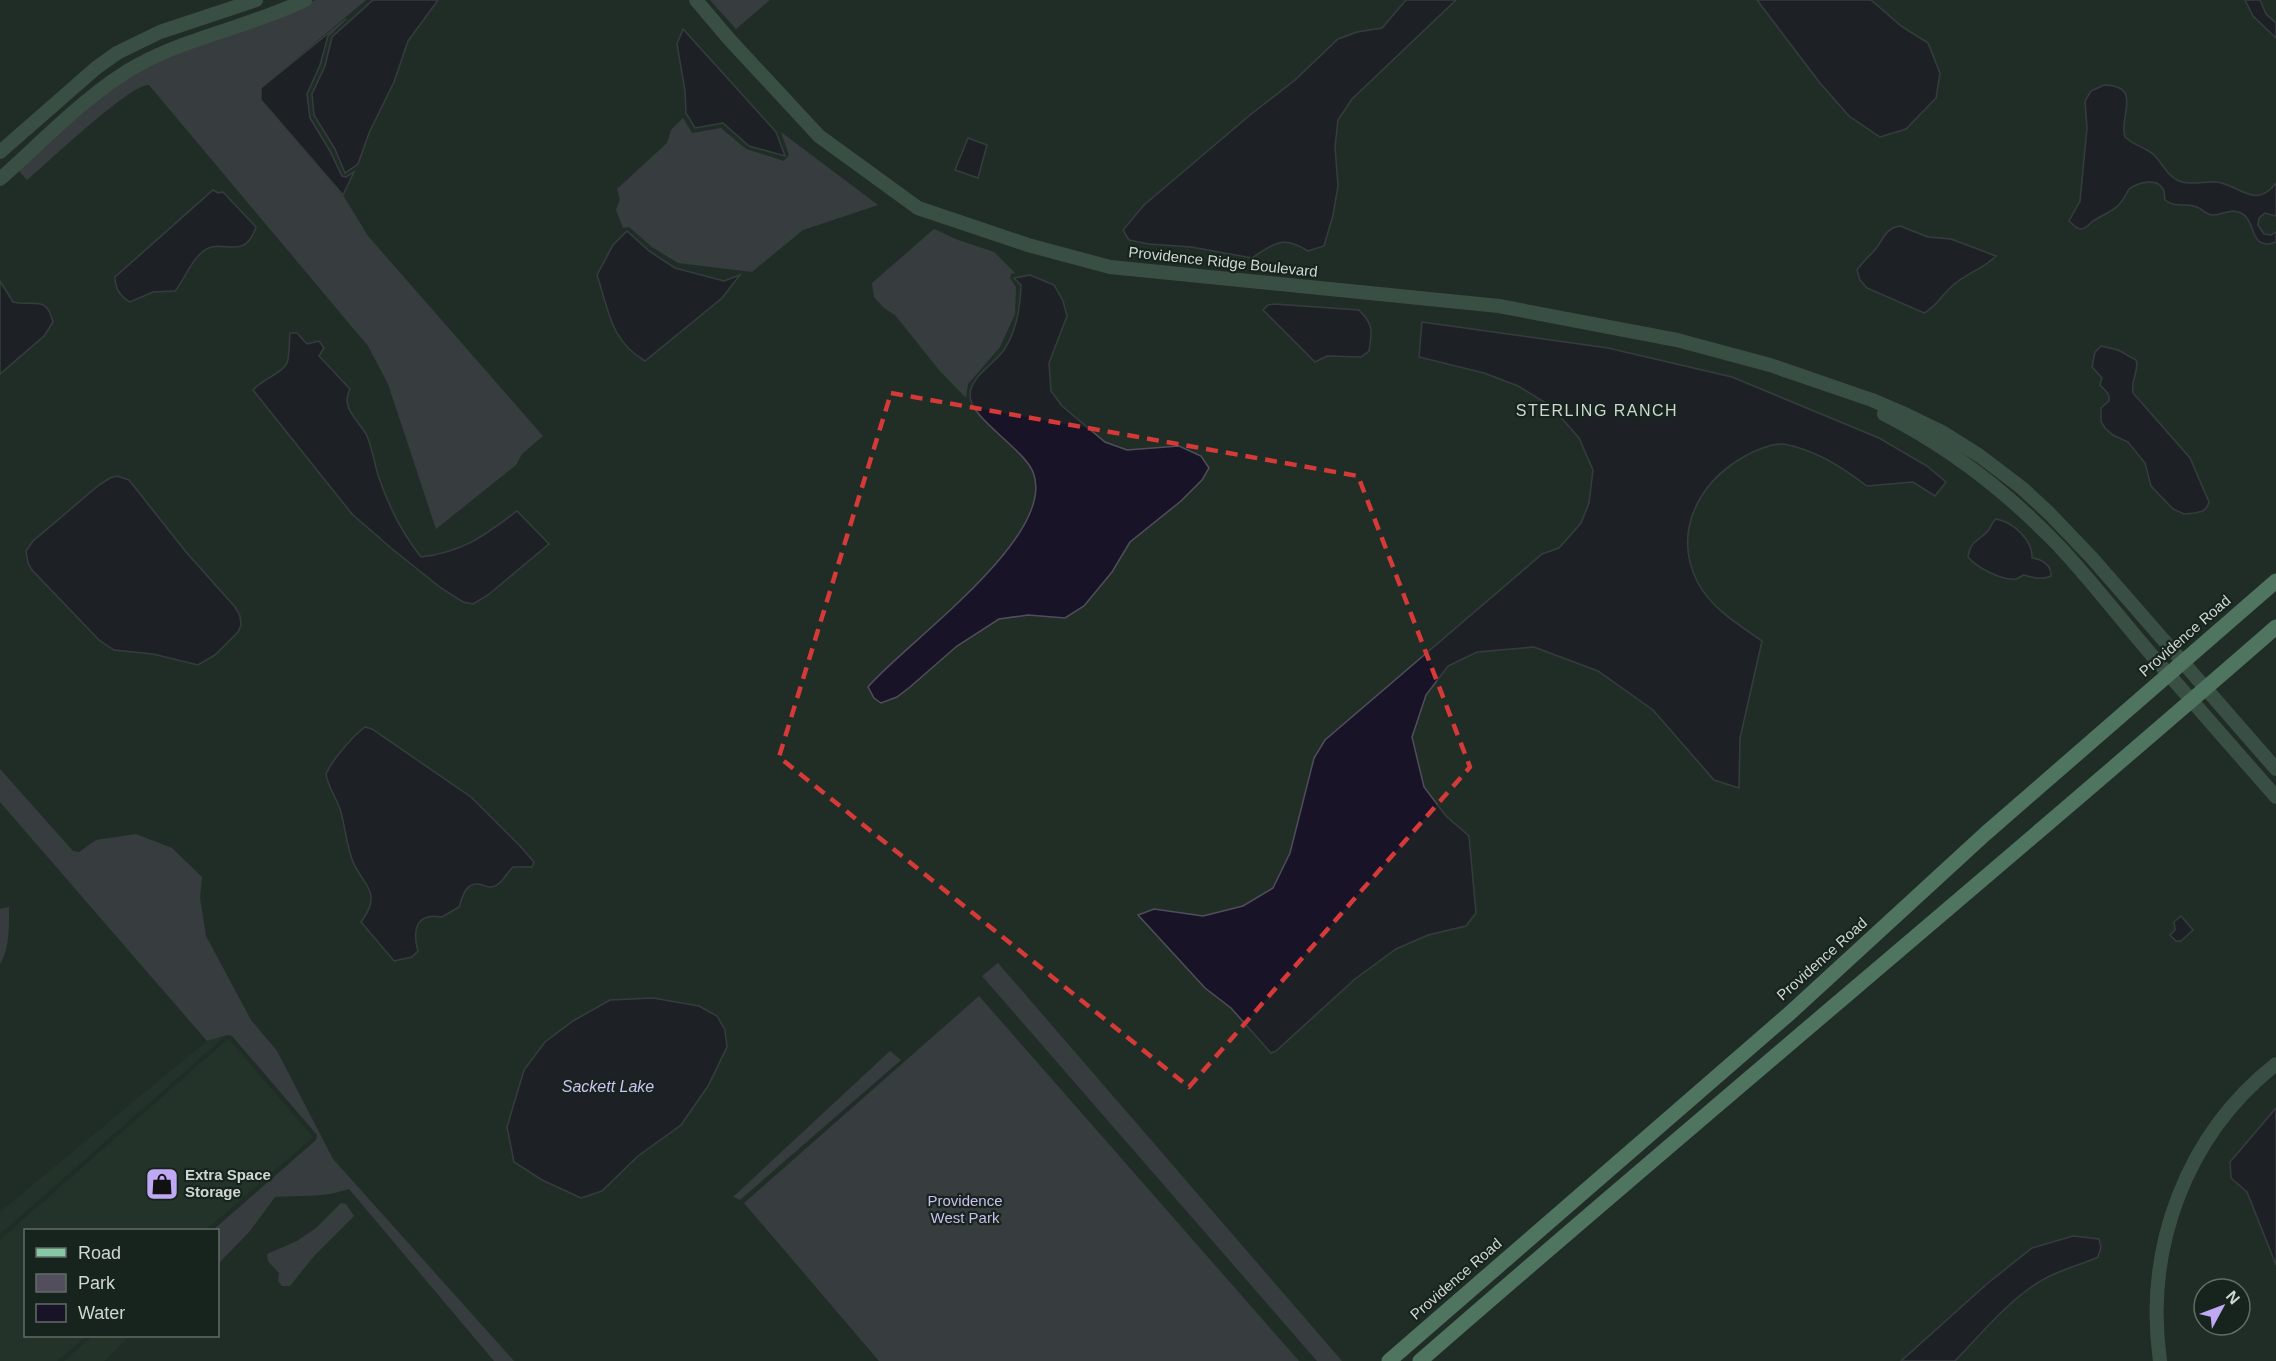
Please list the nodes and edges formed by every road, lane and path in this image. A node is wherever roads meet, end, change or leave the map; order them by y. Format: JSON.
{"nodes":[{"id":1,"x":256,"y":0,"type":"edge"},
{"id":2,"x":305,"y":0,"type":"edge"},
{"id":3,"x":696,"y":0,"type":"edge"},
{"id":4,"x":0,"y":152,"type":"edge"},
{"id":5,"x":0,"y":179,"type":"edge"},
{"id":6,"x":1829,"y":386,"type":"junction"},
{"id":7,"x":2276,"y":581,"type":"edge"},
{"id":8,"x":2276,"y":627,"type":"edge"},
{"id":9,"x":2182,"y":663,"type":"junction"},
{"id":10,"x":2169,"y":675,"type":"junction"},
{"id":11,"x":2205,"y":689,"type":"junction"},
{"id":12,"x":2192,"y":701,"type":"junction"},
{"id":13,"x":2276,"y":769,"type":"edge"},
{"id":14,"x":2276,"y":797,"type":"edge"},
{"id":15,"x":1790,"y":1013,"type":"junction"},
{"id":16,"x":1804,"y":1029,"type":"junction"},
{"id":17,"x":2276,"y":1064,"type":"edge"},
{"id":18,"x":1389,"y":1361,"type":"edge"},
{"id":19,"x":1420,"y":1361,"type":"edge"},
{"id":20,"x":2160,"y":1361,"type":"edge"}],
"edges":[{"from":1,"to":4,"type":"street"},
{"from":2,"to":5,"type":"street"},
{"from":3,"to":6,"type":"street","name":"Providence Ridge Boulevard"},
{"from":6,"to":9,"type":"street","name":"Providence Ridge Boulevard"},
{"from":6,"to":10,"type":"street","name":"Providence Ridge Boulevard"},
{"from":7,"to":9,"type":"main road","name":"Providence Road"},
{"from":8,"to":11,"type":"main road"},
{"from":9,"to":10,"type":"main road","name":"Providence Road"},
{"from":9,"to":11,"type":"street","name":"Providence Ridge Boulevard"},
{"from":10,"to":12,"type":"street","name":"Providence Ridge Boulevard"},
{"from":10,"to":15,"type":"main road","name":"Providence Road"},
{"from":11,"to":12,"type":"main road"},
{"from":11,"to":13,"type":"street","name":"Providence Ridge Boulevard"},
{"from":12,"to":14,"type":"street","name":"Providence Ridge Boulevard"},
{"from":12,"to":16,"type":"main road"},
{"from":15,"to":16,"type":"main road"},
{"from":15,"to":18,"type":"main road","name":"Providence Road"},
{"from":16,"to":19,"type":"main road"},
{"from":17,"to":20,"type":"street"}]}
